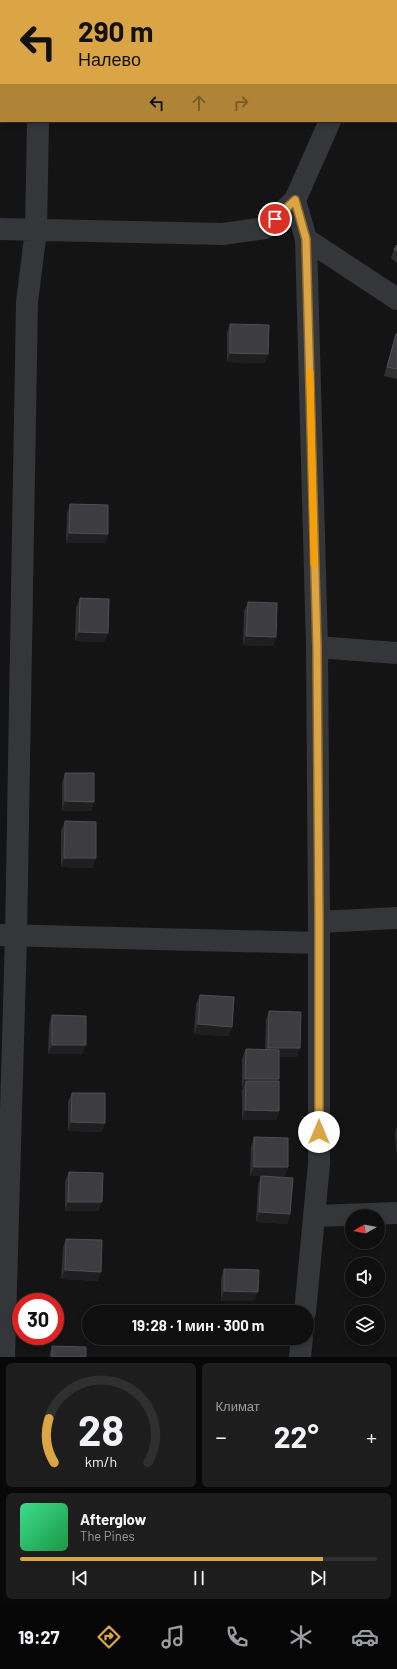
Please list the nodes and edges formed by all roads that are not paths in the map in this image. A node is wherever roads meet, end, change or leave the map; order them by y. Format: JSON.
{"nodes":[{"id":1,"x":38,"y":122,"type":"edge"},
{"id":2,"x":330,"y":122,"type":"edge"},
{"id":3,"x":295,"y":200,"type":"junction"},
{"id":4,"x":0,"y":229,"type":"edge"},
{"id":5,"x":36,"y":230,"type":"junction"},
{"id":6,"x":306,"y":239,"type":"junction"},
{"id":7,"x":397,"y":299,"type":"edge"},
{"id":8,"x":317,"y":647,"type":"junction"},
{"id":9,"x":397,"y":653,"type":"edge"},
{"id":10,"x":397,"y":918,"type":"edge"},
{"id":11,"x":319,"y":932,"type":"junction"},
{"id":12,"x":8,"y":936,"type":"edge"},
{"id":13,"x":397,"y":1213,"type":"edge"},
{"id":14,"x":315,"y":1216,"type":"junction"},
{"id":15,"x":306,"y":1305,"type":"edge"},
{"id":16,"x":301,"y":1345,"type":"edge"},
{"id":17,"x":4,"y":1357,"type":"edge"},
{"id":18,"x":300,"y":1357,"type":"edge"}],
"edges":[{"from":1,"to":5,"type":"street"},
{"from":2,"to":3,"type":"street"},
{"from":3,"to":5,"type":"street"},
{"from":3,"to":6,"type":"street"},
{"from":4,"to":5,"type":"street"},
{"from":5,"to":12,"type":"street"},
{"from":6,"to":7,"type":"street"},
{"from":6,"to":8,"type":"street"},
{"from":8,"to":9,"type":"street"},
{"from":8,"to":11,"type":"street"},
{"from":10,"to":11,"type":"street"},
{"from":11,"to":12,"type":"street"},
{"from":11,"to":14,"type":"street"},
{"from":12,"to":17,"type":"street"},
{"from":13,"to":14,"type":"street"},
{"from":14,"to":15,"type":"street"},
{"from":16,"to":18,"type":"street"}]}
